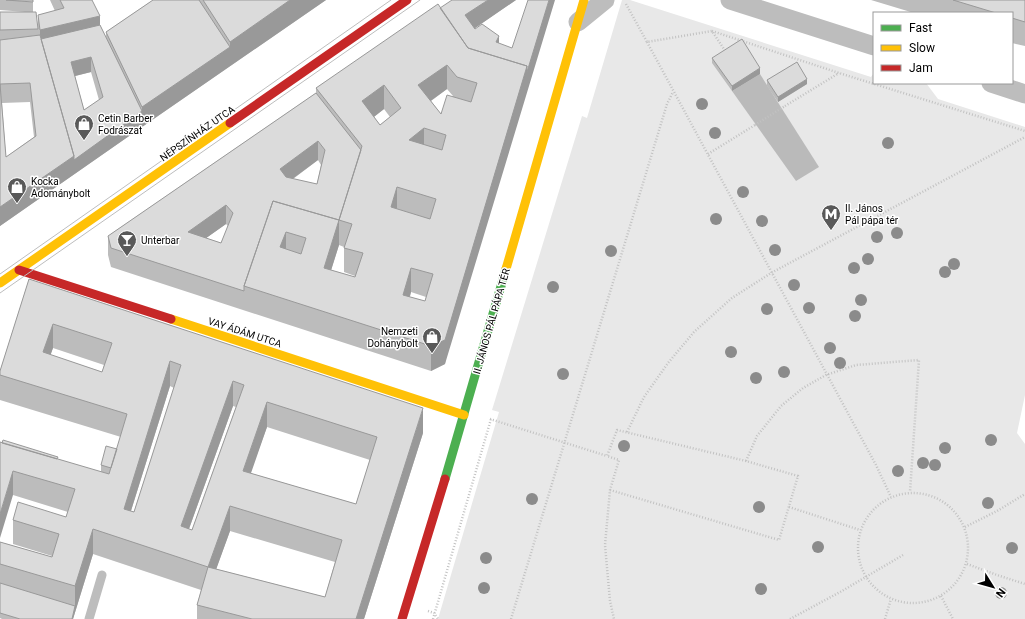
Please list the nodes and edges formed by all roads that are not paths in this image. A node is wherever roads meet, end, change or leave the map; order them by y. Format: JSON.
{"nodes":[{"id":1,"x":407,"y":0,"type":"edge"},
{"id":2,"x":584,"y":0,"type":"edge"},
{"id":3,"x":605,"y":0,"type":"edge"},
{"id":4,"x":730,"y":0,"type":"edge"},
{"id":5,"x":578,"y":22,"type":"junction"},
{"id":6,"x":873,"y":46,"type":"edge"},
{"id":7,"x":995,"y":84,"type":"edge"},
{"id":8,"x":1025,"y":94,"type":"edge"},
{"id":9,"x":19,"y":270,"type":"junction"},
{"id":10,"x":0,"y":283,"type":"edge"},
{"id":11,"x":464,"y":415,"type":"junction"},
{"id":12,"x":102,"y":575,"type":"dead end"},
{"id":13,"x":89,"y":619,"type":"edge"},
{"id":14,"x":402,"y":619,"type":"edge"}],
"edges":[{"from":1,"to":9,"type":"street","name":"NÉPSZÍNHÁZ UTCA"},
{"from":2,"to":5,"type":"street","name":"II. JÁNOS PÁL PÁPA TÉR"},
{"from":3,"to":5,"type":"street"},
{"from":4,"to":6,"type":"street"},
{"from":5,"to":11,"type":"street","name":"II. JÁNOS PÁL PÁPA TÉR"},
{"from":7,"to":8,"type":"street"},
{"from":9,"to":10,"type":"street","name":"NÉPSZÍNHÁZ UTCA"},
{"from":9,"to":11,"type":"street","name":"VAY ÁDÁM UTCA"},
{"from":11,"to":14,"type":"street","name":"II. JÁNOS PÁL PÁPA TÉR"},
{"from":12,"to":13,"type":"lane"}]}
